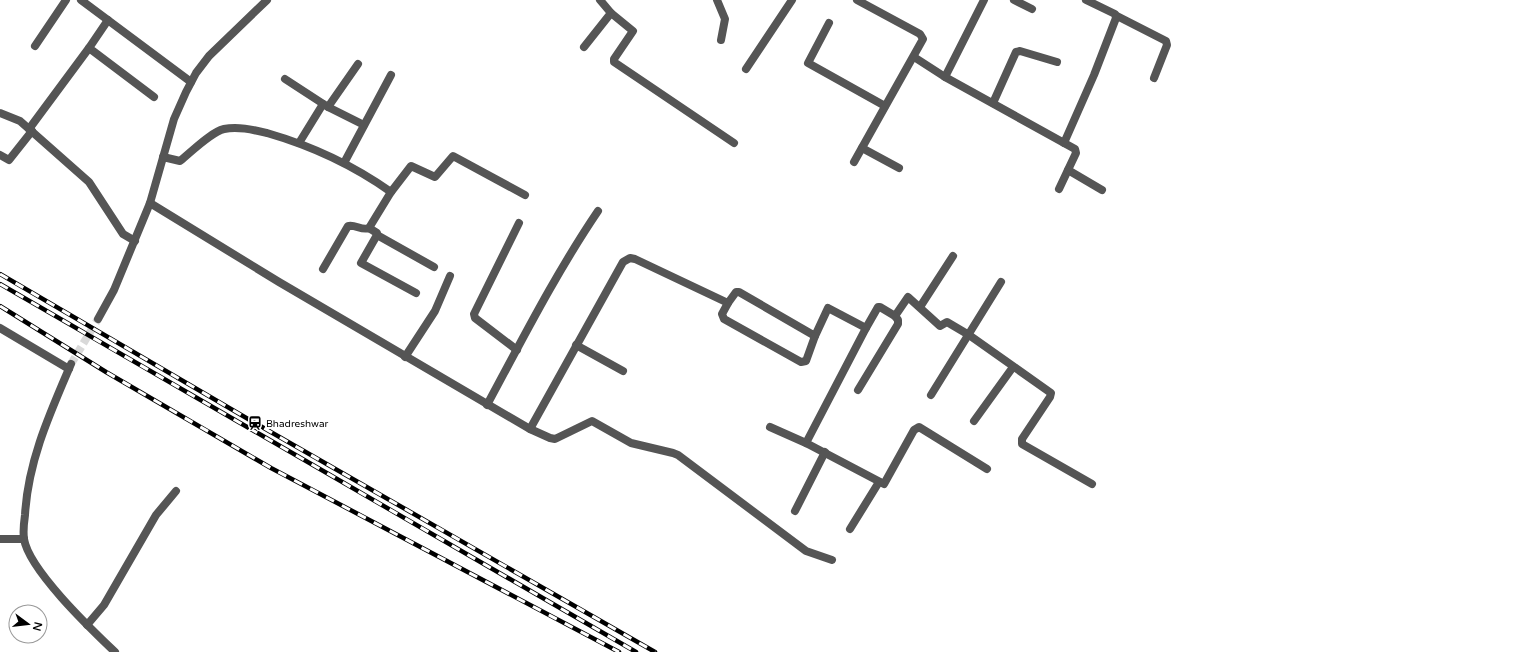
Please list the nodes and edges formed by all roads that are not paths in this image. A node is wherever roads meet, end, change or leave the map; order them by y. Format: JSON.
{"nodes":[{"id":1,"x":66,"y":0,"type":"edge"},
{"id":2,"x":81,"y":0,"type":"edge"},
{"id":3,"x":267,"y":0,"type":"edge"},
{"id":4,"x":600,"y":0,"type":"edge"},
{"id":5,"x":717,"y":0,"type":"edge"},
{"id":6,"x":792,"y":0,"type":"edge"},
{"id":7,"x":857,"y":0,"type":"edge"},
{"id":8,"x":984,"y":0,"type":"edge"},
{"id":9,"x":1014,"y":0,"type":"edge"},
{"id":10,"x":1086,"y":0,"type":"edge"},
{"id":11,"x":1032,"y":9,"type":"dead end"},
{"id":12,"x":611,"y":13,"type":"junction"},
{"id":13,"x":1117,"y":16,"type":"junction"},
{"id":14,"x":108,"y":20,"type":"junction"},
{"id":15,"x":829,"y":23,"type":"dead end"},
{"id":16,"x":721,"y":40,"type":"dead end"},
{"id":17,"x":35,"y":46,"type":"dead end"},
{"id":18,"x":584,"y":47,"type":"dead end"},
{"id":19,"x":89,"y":48,"type":"junction"},
{"id":20,"x":914,"y":57,"type":"junction"},
{"id":21,"x":1057,"y":62,"type":"dead end"},
{"id":22,"x":358,"y":64,"type":"dead end"},
{"id":23,"x":746,"y":69,"type":"dead end"},
{"id":24,"x":391,"y":75,"type":"dead end"},
{"id":25,"x":945,"y":77,"type":"junction"},
{"id":26,"x":1154,"y":78,"type":"dead end"},
{"id":27,"x":285,"y":79,"type":"dead end"},
{"id":28,"x":191,"y":82,"type":"junction"},
{"id":29,"x":154,"y":97,"type":"dead end"},
{"id":30,"x":993,"y":103,"type":"junction"},
{"id":31,"x":325,"y":106,"type":"junction"},
{"id":32,"x":885,"y":106,"type":"junction"},
{"id":33,"x":0,"y":113,"type":"edge"},
{"id":34,"x":364,"y":125,"type":"junction"},
{"id":35,"x":30,"y":130,"type":"junction"},
{"id":36,"x":299,"y":143,"type":"junction"},
{"id":37,"x":734,"y":143,"type":"dead end"},
{"id":38,"x":1064,"y":143,"type":"junction"},
{"id":39,"x":862,"y":148,"type":"junction"},
{"id":40,"x":0,"y":155,"type":"edge"},
{"id":41,"x":163,"y":157,"type":"junction"},
{"id":42,"x":854,"y":162,"type":"dead end"},
{"id":43,"x":344,"y":163,"type":"junction"},
{"id":44,"x":899,"y":168,"type":"dead end"},
{"id":45,"x":1068,"y":170,"type":"junction"},
{"id":46,"x":1059,"y":189,"type":"dead end"},
{"id":47,"x":1102,"y":190,"type":"dead end"},
{"id":48,"x":391,"y":192,"type":"junction"},
{"id":49,"x":526,"y":195,"type":"dead end"},
{"id":50,"x":150,"y":203,"type":"junction"},
{"id":51,"x":598,"y":211,"type":"dead end"},
{"id":52,"x":519,"y":224,"type":"dead end"},
{"id":53,"x":369,"y":228,"type":"junction"},
{"id":54,"x":377,"y":235,"type":"junction"},
{"id":55,"x":135,"y":241,"type":"junction"},
{"id":56,"x":953,"y":256,"type":"dead end"},
{"id":57,"x":434,"y":267,"type":"dead end"},
{"id":58,"x":323,"y":269,"type":"dead end"},
{"id":59,"x":450,"y":276,"type":"dead end"},
{"id":60,"x":1002,"y":282,"type":"dead end"},
{"id":61,"x":416,"y":293,"type":"dead end"},
{"id":62,"x":728,"y":303,"type":"junction"},
{"id":63,"x":920,"y":307,"type":"junction"},
{"id":64,"x":895,"y":316,"type":"junction"},
{"id":65,"x":98,"y":319,"type":"tunnel mouth"},
{"id":66,"x":0,"y":328,"type":"edge"},
{"id":67,"x":866,"y":328,"type":"junction"},
{"id":68,"x":969,"y":335,"type":"junction"},
{"id":69,"x":815,"y":336,"type":"junction"},
{"id":70,"x":576,"y":345,"type":"junction"},
{"id":71,"x":517,"y":350,"type":"junction"},
{"id":72,"x":405,"y":357,"type":"junction"},
{"id":73,"x":1013,"y":366,"type":"junction"},
{"id":74,"x":623,"y":371,"type":"dead end"},
{"id":75,"x":858,"y":390,"type":"dead end"},
{"id":76,"x":931,"y":395,"type":"dead end"},
{"id":77,"x":487,"y":405,"type":"junction"},
{"id":78,"x":974,"y":421,"type":"dead end"},
{"id":79,"x":770,"y":427,"type":"dead end"},
{"id":80,"x":530,"y":430,"type":"junction"},
{"id":81,"x":806,"y":443,"type":"junction"},
{"id":82,"x":825,"y":452,"type":"junction"},
{"id":83,"x":987,"y":469,"type":"dead end"},
{"id":84,"x":879,"y":482,"type":"junction"},
{"id":85,"x":1092,"y":484,"type":"dead end"},
{"id":86,"x":176,"y":491,"type":"dead end"},
{"id":87,"x":794,"y":511,"type":"dead end"},
{"id":88,"x":850,"y":529,"type":"dead end"},
{"id":89,"x":0,"y":539,"type":"edge"},
{"id":90,"x":24,"y":539,"type":"junction"},
{"id":91,"x":832,"y":560,"type":"dead end"},
{"id":92,"x":87,"y":625,"type":"junction"},
{"id":93,"x":115,"y":652,"type":"edge"}],
"edges":[{"from":1,"to":17,"type":"street"},
{"from":2,"to":14,"type":"street"},
{"from":3,"to":28,"type":"street"},
{"from":4,"to":12,"type":"street"},
{"from":5,"to":16,"type":"street"},
{"from":6,"to":23,"type":"street"},
{"from":7,"to":20,"type":"street"},
{"from":8,"to":25,"type":"street"},
{"from":9,"to":11,"type":"street"},
{"from":10,"to":13,"type":"street"},
{"from":12,"to":18,"type":"street"},
{"from":12,"to":37,"type":"street"},
{"from":13,"to":26,"type":"street"},
{"from":13,"to":38,"type":"street"},
{"from":14,"to":19,"type":"street"},
{"from":14,"to":28,"type":"street"},
{"from":15,"to":32,"type":"street"},
{"from":19,"to":29,"type":"street"},
{"from":19,"to":35,"type":"street"},
{"from":20,"to":25,"type":"street"},
{"from":20,"to":32,"type":"street"},
{"from":21,"to":30,"type":"street"},
{"from":22,"to":31,"type":"street"},
{"from":24,"to":34,"type":"street"},
{"from":25,"to":30,"type":"street"},
{"from":27,"to":31,"type":"street"},
{"from":28,"to":41,"type":"street"},
{"from":30,"to":38,"type":"street"},
{"from":31,"to":34,"type":"street"},
{"from":31,"to":36,"type":"street"},
{"from":32,"to":39,"type":"street"},
{"from":33,"to":35,"type":"street"},
{"from":34,"to":43,"type":"street"},
{"from":35,"to":40,"type":"street"},
{"from":35,"to":55,"type":"street"},
{"from":36,"to":41,"type":"street"},
{"from":36,"to":43,"type":"street"},
{"from":38,"to":45,"type":"street"},
{"from":39,"to":42,"type":"street"},
{"from":39,"to":44,"type":"street"},
{"from":41,"to":50,"type":"street"},
{"from":43,"to":48,"type":"street"},
{"from":45,"to":46,"type":"street"},
{"from":45,"to":47,"type":"street"},
{"from":48,"to":49,"type":"street"},
{"from":48,"to":53,"type":"street"},
{"from":50,"to":55,"type":"street"},
{"from":50,"to":72,"type":"street"},
{"from":51,"to":71,"type":"street"},
{"from":52,"to":71,"type":"street"},
{"from":53,"to":54,"type":"street"},
{"from":53,"to":58,"type":"street"},
{"from":54,"to":57,"type":"street"},
{"from":54,"to":61,"type":"street"},
{"from":55,"to":65,"type":"street"},
{"from":56,"to":63,"type":"street"},
{"from":59,"to":72,"type":"street"},
{"from":60,"to":68,"type":"street"},
{"from":62,"to":69,"type":"street"},
{"from":62,"to":69,"type":"street"},
{"from":62,"to":70,"type":"street"},
{"from":63,"to":64,"type":"street"},
{"from":63,"to":68,"type":"street"},
{"from":64,"to":67,"type":"street"},
{"from":64,"to":75,"type":"street"},
{"from":66,"to":90,"type":"street"},
{"from":67,"to":69,"type":"street"},
{"from":67,"to":81,"type":"street"},
{"from":68,"to":73,"type":"street"},
{"from":68,"to":76,"type":"street"},
{"from":70,"to":74,"type":"street"},
{"from":70,"to":80,"type":"street"},
{"from":71,"to":77,"type":"street"},
{"from":72,"to":77,"type":"street"},
{"from":73,"to":78,"type":"street"},
{"from":73,"to":85,"type":"street"},
{"from":77,"to":80,"type":"street"},
{"from":79,"to":81,"type":"street"},
{"from":80,"to":91,"type":"street"},
{"from":81,"to":82,"type":"street"},
{"from":82,"to":84,"type":"street"},
{"from":82,"to":87,"type":"street"},
{"from":83,"to":84,"type":"street"},
{"from":84,"to":88,"type":"street"},
{"from":86,"to":92,"type":"street"},
{"from":89,"to":90,"type":"street"},
{"from":90,"to":92,"type":"street"},
{"from":92,"to":93,"type":"street"}]}
